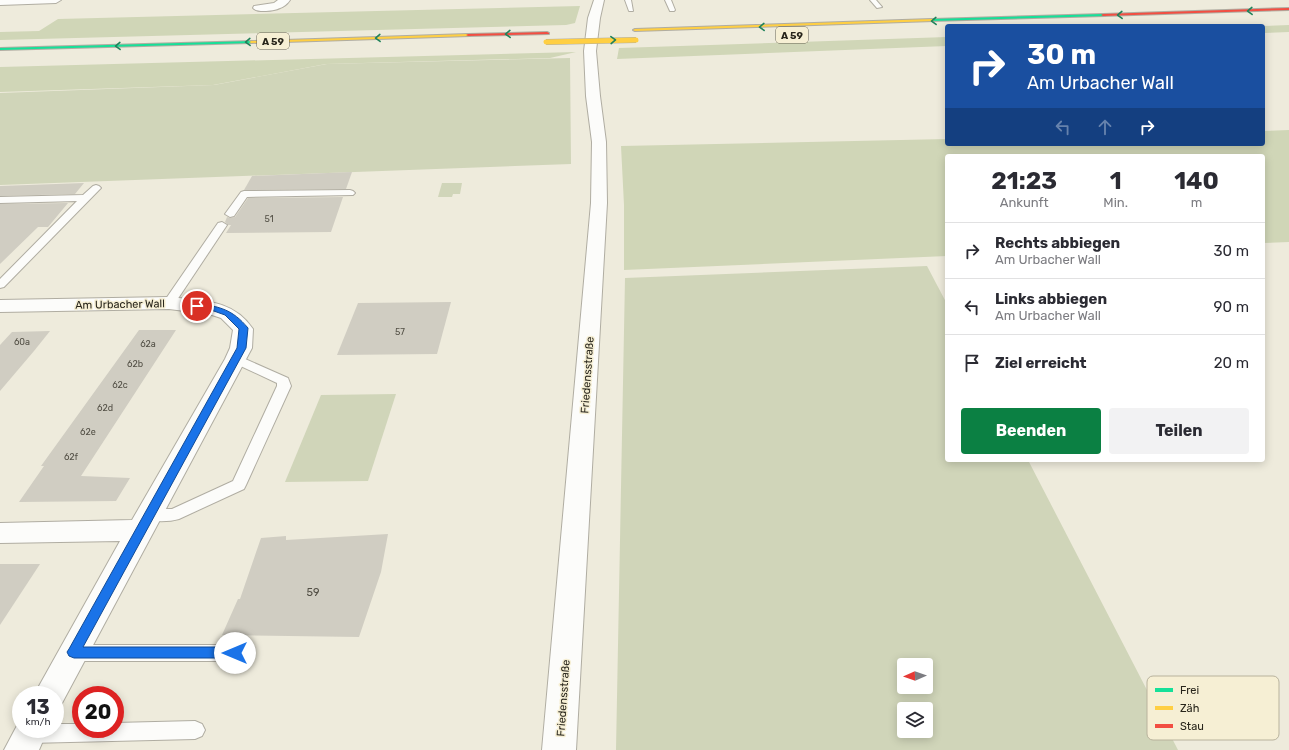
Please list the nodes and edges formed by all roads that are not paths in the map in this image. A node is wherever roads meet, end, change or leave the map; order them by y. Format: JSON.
{"nodes":[{"id":1,"x":56,"y":0,"type":"edge"},
{"id":2,"x":285,"y":0,"type":"edge"},
{"id":3,"x":598,"y":0,"type":"edge"},
{"id":4,"x":628,"y":0,"type":"edge"},
{"id":5,"x":668,"y":0,"type":"edge"},
{"id":6,"x":873,"y":0,"type":"edge"},
{"id":7,"x":0,"y":2,"type":"edge"},
{"id":8,"x":879,"y":7,"type":"dead end"},
{"id":9,"x":258,"y":8,"type":"dead end"},
{"id":10,"x":1289,"y":9,"type":"edge"},
{"id":11,"x":631,"y":10,"type":"dead end"},
{"id":12,"x":672,"y":10,"type":"dead end"},
{"id":13,"x":1289,"y":18,"type":"edge"},
{"id":14,"x":1249,"y":20,"type":"dead end"},
{"id":15,"x":598,"y":31,"type":"dead end"},
{"id":16,"x":569,"y":32,"type":"dead end"},
{"id":17,"x":584,"y":32,"type":"dead end"},
{"id":18,"x":514,"y":43,"type":"dead end"},
{"id":19,"x":0,"y":49,"type":"edge"},
{"id":20,"x":96,"y":188,"type":"dead end"},
{"id":21,"x":350,"y":193,"type":"dead end"},
{"id":22,"x":86,"y":198,"type":"junction"},
{"id":23,"x":0,"y":200,"type":"edge"},
{"id":24,"x":230,"y":214,"type":"dead end"},
{"id":25,"x":222,"y":225,"type":"dead end"},
{"id":26,"x":0,"y":285,"type":"edge"},
{"id":27,"x":169,"y":303,"type":"junction"},
{"id":28,"x":0,"y":306,"type":"edge"},
{"id":29,"x":236,"y":359,"type":"junction"},
{"id":30,"x":144,"y":523,"type":"junction"},
{"id":31,"x":0,"y":533,"type":"edge"},
{"id":32,"x":74,"y":652,"type":"junction"},
{"id":33,"x":236,"y":663,"type":"dead end"},
{"id":34,"x":55,"y":686,"type":"edge"},
{"id":35,"x":195,"y":730,"type":"dead end"},
{"id":36,"x":64,"y":736,"type":"edge"},
{"id":37,"x":559,"y":750,"type":"edge"}],
"edges":[{"from":1,"to":7,"type":"street"},
{"from":2,"to":9,"type":"street"},
{"from":3,"to":37,"type":"street","name":"Friedensstraße"},
{"from":4,"to":11,"type":"lane"},
{"from":5,"to":12,"type":"lane"},
{"from":6,"to":8,"type":"lane"},
{"from":10,"to":18,"type":"highway","number":"A 59","bridge":true},
{"from":13,"to":14,"type":"highway"},
{"from":15,"to":17,"type":"highway"},
{"from":16,"to":19,"type":"highway","number":"A 59","one_way":true},
{"from":20,"to":22,"type":"lane"},
{"from":21,"to":24,"type":"lane"},
{"from":22,"to":23,"type":"lane"},
{"from":22,"to":26,"type":"lane"},
{"from":25,"to":27,"type":"lane"},
{"from":27,"to":28,"type":"street","name":"Am Urbacher Wall"},
{"from":27,"to":29,"type":"street","name":"Am Urbacher Wall"},
{"from":29,"to":30,"type":"street","name":"Am Urbacher Wall"},
{"from":29,"to":30,"type":"lane"},
{"from":30,"to":31,"type":"street"},
{"from":30,"to":32,"type":"street","name":"Am Urbacher Wall"},
{"from":32,"to":33,"type":"lane"},
{"from":32,"to":34,"type":"street","name":"Am Urbacher Wall"},
{"from":35,"to":36,"type":"lane"}]}
